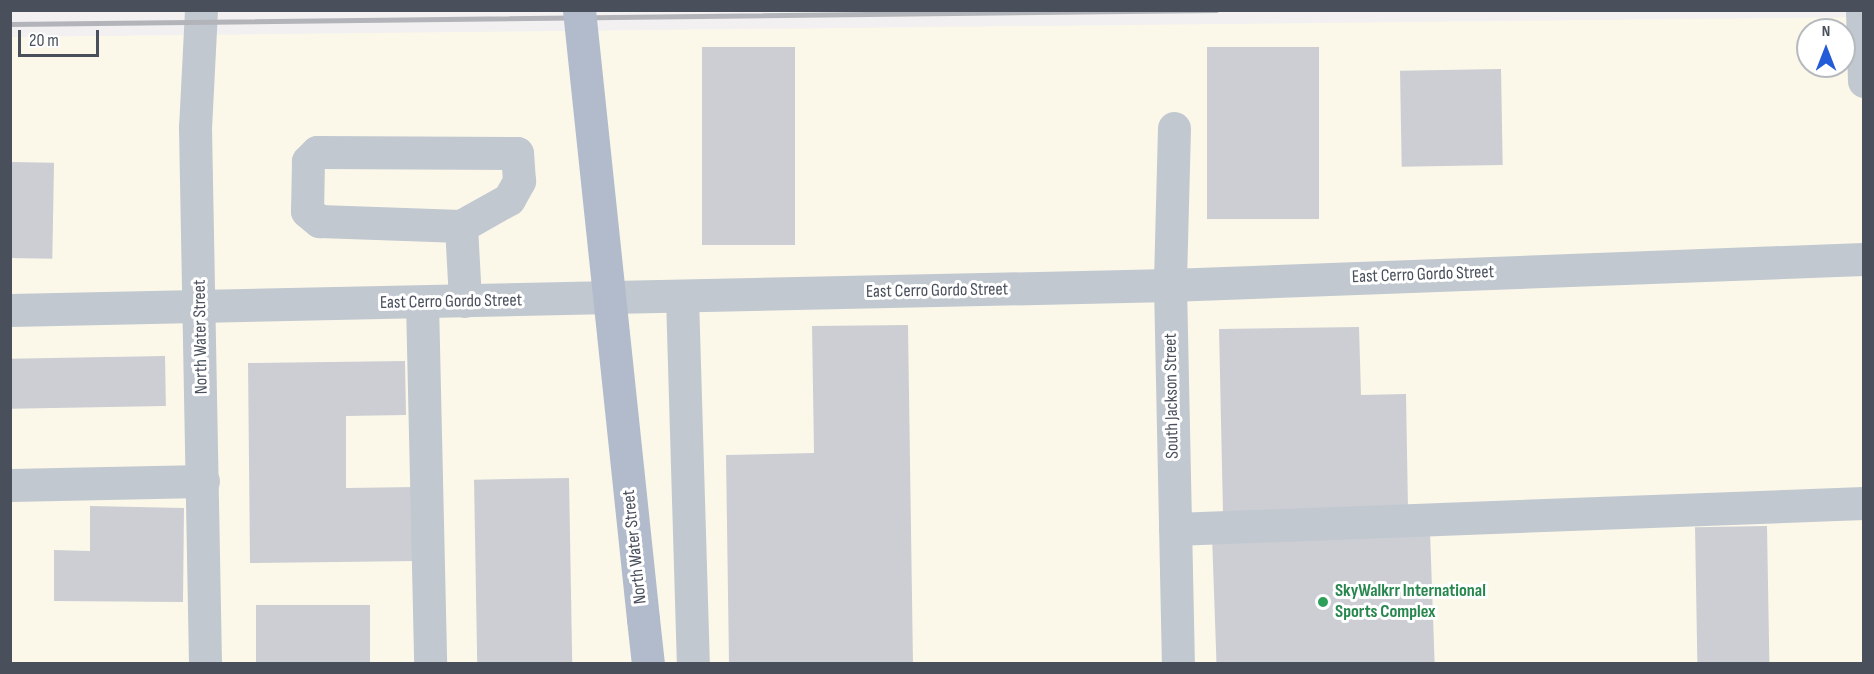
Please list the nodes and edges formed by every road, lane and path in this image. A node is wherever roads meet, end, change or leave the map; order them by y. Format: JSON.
{"nodes":[{"id":1,"x":201,"y":10,"type":"edge"},
{"id":2,"x":579,"y":10,"type":"edge"},
{"id":3,"x":1862,"y":10,"type":"edge"},
{"id":4,"x":1863,"y":81,"type":"edge"},
{"id":5,"x":1174,"y":128,"type":"dead end"},
{"id":6,"x":461,"y":226,"type":"junction"},
{"id":7,"x":1863,"y":259,"type":"edge"},
{"id":8,"x":1170,"y":285,"type":"junction"},
{"id":9,"x":682,"y":297,"type":"junction"},
{"id":10,"x":465,"y":301,"type":"junction"},
{"id":11,"x":422,"y":302,"type":"junction"},
{"id":12,"x":201,"y":307,"type":"junction"},
{"id":13,"x":10,"y":309,"type":"edge"},
{"id":14,"x":203,"y":481,"type":"junction"},
{"id":15,"x":10,"y":485,"type":"edge"},
{"id":16,"x":1863,"y":503,"type":"edge"},
{"id":17,"x":1175,"y":529,"type":"junction"},
{"id":18,"x":205,"y":663,"type":"edge"},
{"id":19,"x":430,"y":663,"type":"edge"},
{"id":20,"x":648,"y":663,"type":"edge"},
{"id":21,"x":693,"y":663,"type":"edge"},
{"id":22,"x":1178,"y":663,"type":"edge"}],
"edges":[{"from":1,"to":12,"type":"street","name":"North Water Street"},
{"from":2,"to":20,"type":"main road","name":"North Water Street","bridge":true},
{"from":3,"to":4,"type":"street"},
{"from":5,"to":8,"type":"street","name":"South Jackson Street"},
{"from":6,"to":6,"type":"street"},
{"from":6,"to":10,"type":"street"},
{"from":7,"to":8,"type":"street","name":"East Cerro Gordo Street"},
{"from":8,"to":9,"type":"street","name":"East Cerro Gordo Street"},
{"from":8,"to":17,"type":"street","name":"South Jackson Street"},
{"from":9,"to":10,"type":"street","name":"East Cerro Gordo Street"},
{"from":9,"to":21,"type":"street"},
{"from":10,"to":11,"type":"street","name":"East Cerro Gordo Street"},
{"from":11,"to":12,"type":"street","name":"East Cerro Gordo Street"},
{"from":11,"to":19,"type":"street"},
{"from":12,"to":13,"type":"street","name":"East Cerro Gordo Street"},
{"from":12,"to":14,"type":"street","name":"North Water Street"},
{"from":14,"to":15,"type":"street"},
{"from":14,"to":18,"type":"street","name":"North Water Street"},
{"from":16,"to":17,"type":"street"},
{"from":17,"to":22,"type":"street","name":"South Jackson Street"}]}
